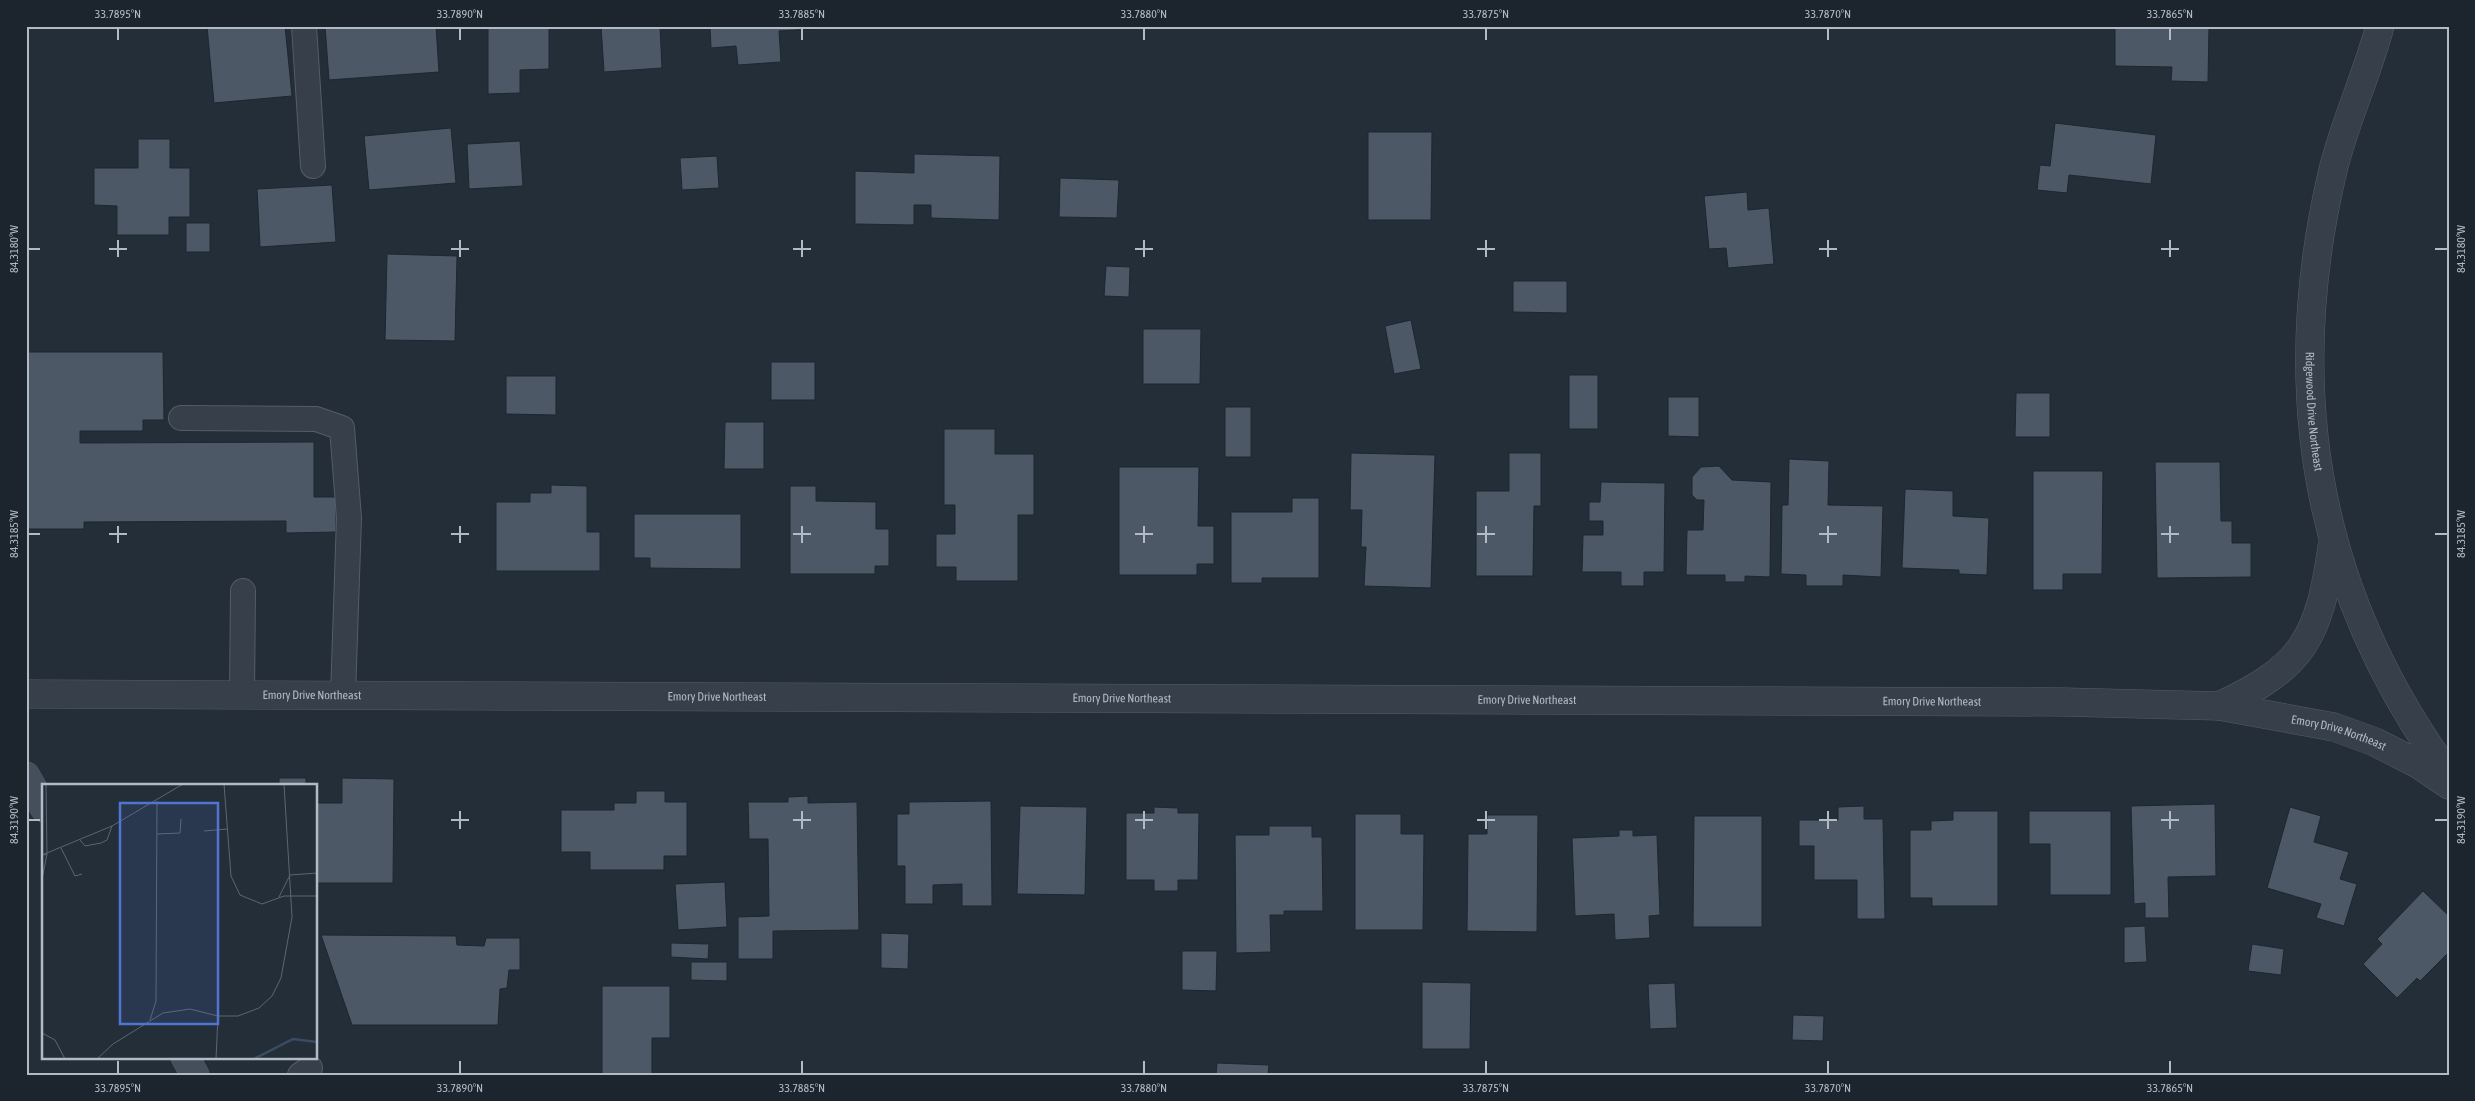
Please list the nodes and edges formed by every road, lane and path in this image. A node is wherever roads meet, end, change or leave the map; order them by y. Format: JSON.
{"nodes":[{"id":1,"x":304,"y":26,"type":"edge"},
{"id":2,"x":2380,"y":26,"type":"edge"},
{"id":3,"x":313,"y":166,"type":"dead end"},
{"id":4,"x":181,"y":418,"type":"dead end"},
{"id":5,"x":2333,"y":542,"type":"junction"},
{"id":6,"x":243,"y":591,"type":"dead end"},
{"id":7,"x":26,"y":694,"type":"edge"},
{"id":8,"x":242,"y":694,"type":"junction"},
{"id":9,"x":343,"y":695,"type":"junction"},
{"id":10,"x":2219,"y":706,"type":"junction"},
{"id":11,"x":2449,"y":775,"type":"edge"},
{"id":12,"x":26,"y":776,"type":"edge"},
{"id":13,"x":2449,"y":785,"type":"edge"},
{"id":14,"x":42,"y":804,"type":"edge"},
{"id":15,"x":186,"y":1058,"type":"edge"},
{"id":16,"x":195,"y":1075,"type":"edge"}],
"edges":[{"from":1,"to":3,"type":"lane"},
{"from":2,"to":5,"type":"street","name":"Ridgewood Drive Northeast"},
{"from":4,"to":9,"type":"lane"},
{"from":5,"to":10,"type":"street","name":"Emory Drive Northeast"},
{"from":5,"to":11,"type":"street","name":"Ridgewood Drive Northeast"},
{"from":6,"to":8,"type":"lane"},
{"from":7,"to":8,"type":"street","name":"Emory Drive Northeast"},
{"from":8,"to":9,"type":"street","name":"Emory Drive Northeast"},
{"from":9,"to":10,"type":"street","name":"Emory Drive Northeast"},
{"from":10,"to":13,"type":"street","name":"Emory Drive Northeast"},
{"from":12,"to":14,"type":"main road"},
{"from":15,"to":16,"type":"main road"}]}
